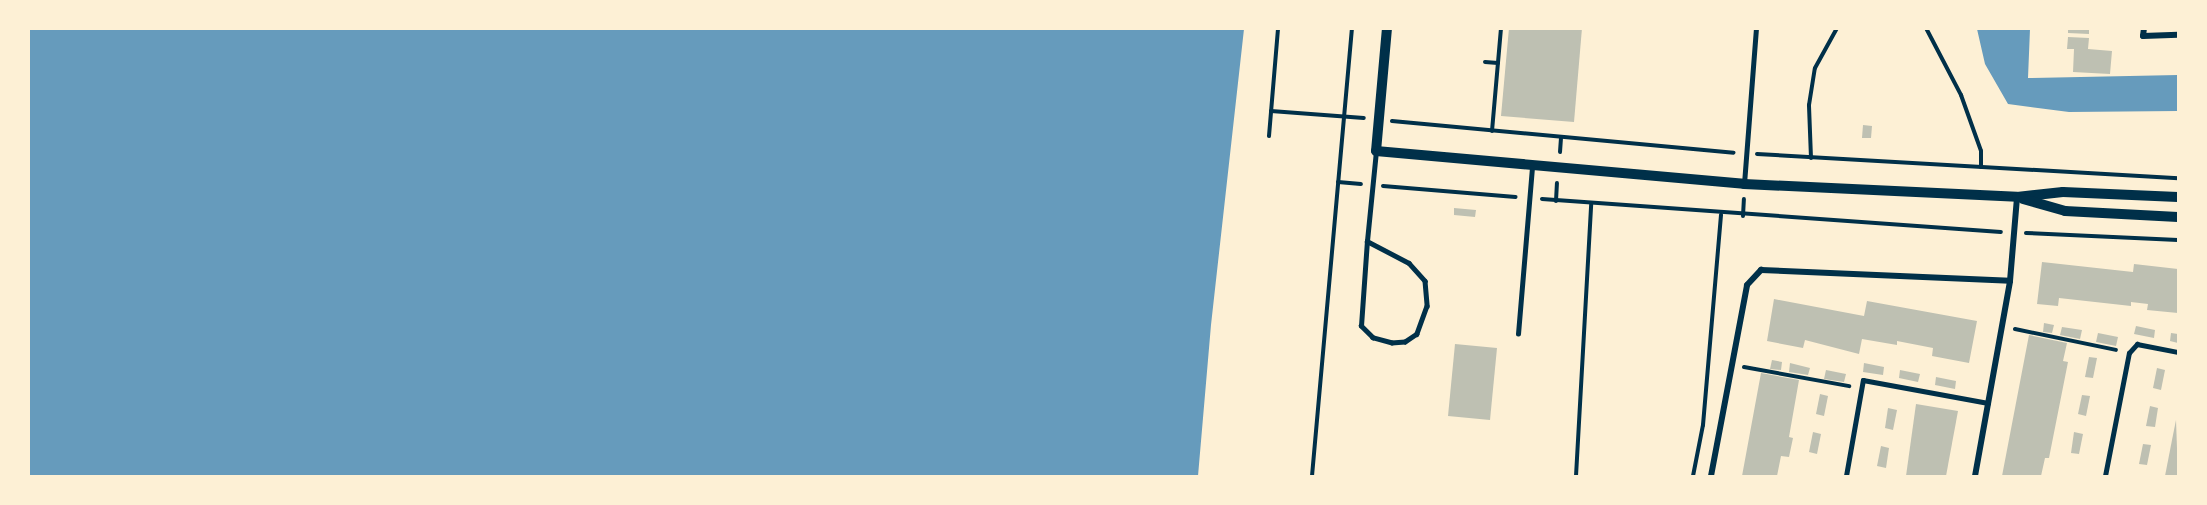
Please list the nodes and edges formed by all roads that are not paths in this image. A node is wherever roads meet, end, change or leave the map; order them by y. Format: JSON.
{"nodes":[{"id":1,"x":1387,"y":28,"type":"edge"},
{"id":2,"x":1756,"y":28,"type":"edge"},
{"id":3,"x":2144,"y":32,"type":"edge"},
{"id":4,"x":2178,"y":35,"type":"edge"},
{"id":5,"x":1376,"y":151,"type":"junction"},
{"id":6,"x":1532,"y":165,"type":"junction"},
{"id":7,"x":1744,"y":184,"type":"junction"},
{"id":8,"x":2017,"y":197,"type":"junction"},
{"id":9,"x":2178,"y":197,"type":"edge"},
{"id":10,"x":2178,"y":217,"type":"edge"},
{"id":11,"x":1367,"y":242,"type":"junction"},
{"id":12,"x":2010,"y":281,"type":"junction"},
{"id":13,"x":1518,"y":334,"type":"dead end"},
{"id":14,"x":2178,"y":352,"type":"edge"},
{"id":15,"x":1988,"y":403,"type":"junction"},
{"id":16,"x":1711,"y":477,"type":"edge"},
{"id":17,"x":1846,"y":477,"type":"edge"},
{"id":18,"x":1975,"y":477,"type":"edge"},
{"id":19,"x":2105,"y":477,"type":"edge"}],
"edges":[{"from":1,"to":5,"type":"street"},
{"from":2,"to":7,"type":"lane"},
{"from":3,"to":4,"type":"street"},
{"from":5,"to":6,"type":"street"},
{"from":5,"to":11,"type":"lane"},
{"from":6,"to":7,"type":"street"},
{"from":6,"to":13,"type":"lane"},
{"from":7,"to":8,"type":"street"},
{"from":8,"to":9,"type":"street"},
{"from":8,"to":10,"type":"street"},
{"from":8,"to":12,"type":"street"},
{"from":11,"to":11,"type":"lane"},
{"from":12,"to":15,"type":"street"},
{"from":12,"to":16,"type":"street"},
{"from":14,"to":19,"type":"lane"},
{"from":15,"to":17,"type":"lane"},
{"from":15,"to":18,"type":"street"}]}
